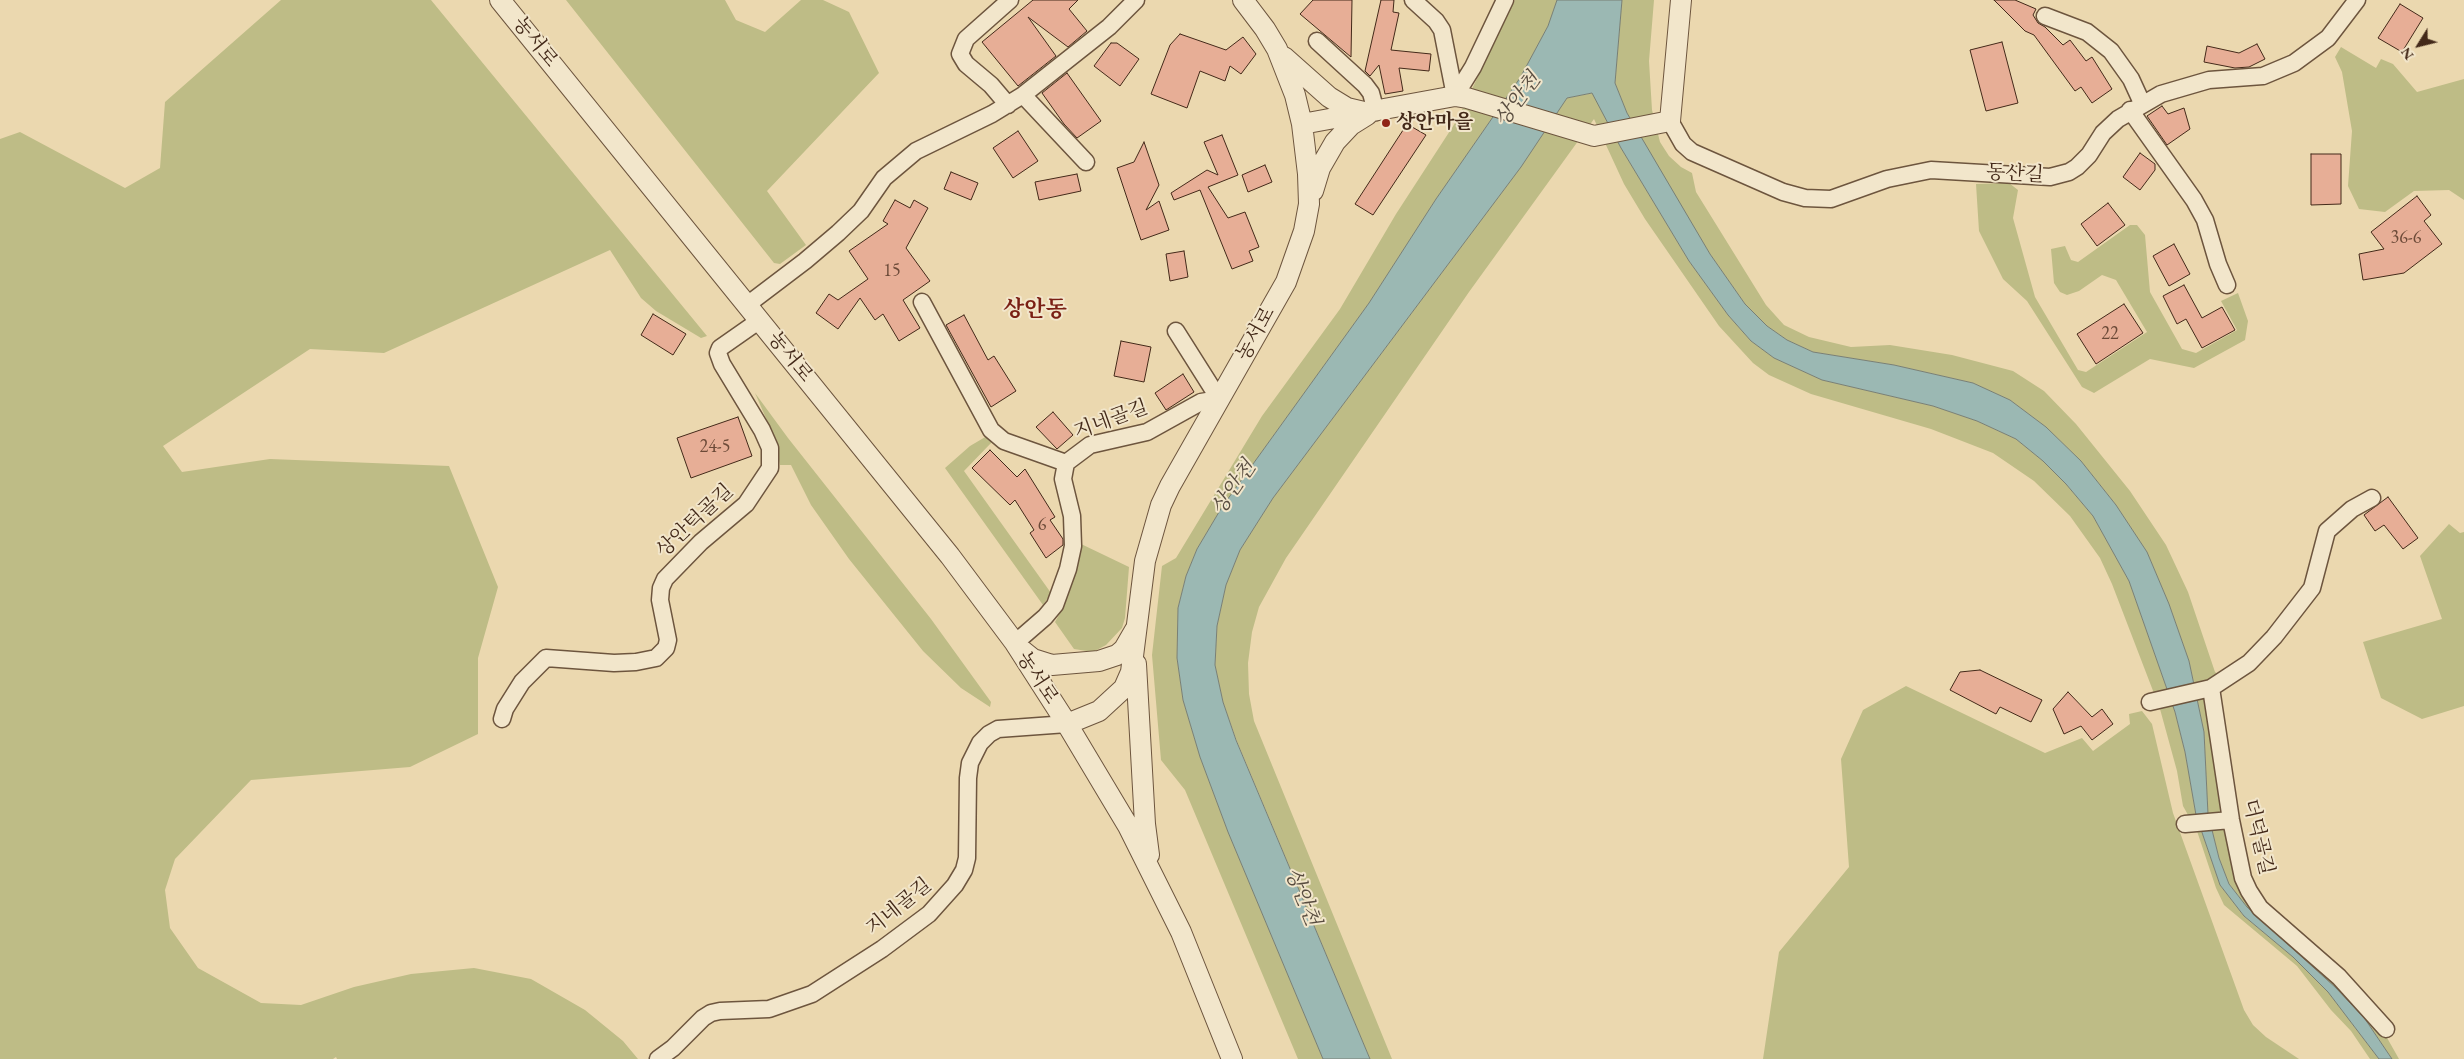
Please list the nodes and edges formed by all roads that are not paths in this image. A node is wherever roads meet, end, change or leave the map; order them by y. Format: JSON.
{"nodes":[{"id":1,"x":500,"y":0,"type":"edge"},
{"id":2,"x":1010,"y":0,"type":"edge"},
{"id":3,"x":1136,"y":0,"type":"edge"},
{"id":4,"x":1243,"y":0,"type":"edge"},
{"id":5,"x":1413,"y":0,"type":"edge"},
{"id":6,"x":1505,"y":0,"type":"edge"},
{"id":7,"x":1681,"y":0,"type":"edge"},
{"id":8,"x":2357,"y":0,"type":"edge"},
{"id":9,"x":2045,"y":16,"type":"dead end"},
{"id":10,"x":1317,"y":41,"type":"dead end"},
{"id":11,"x":1277,"y":49,"type":"junction"},
{"id":12,"x":1024,"y":95,"type":"junction"},
{"id":13,"x":1461,"y":97,"type":"junction"},
{"id":14,"x":1008,"y":105,"type":"junction"},
{"id":15,"x":2136,"y":107,"type":"junction"},
{"id":16,"x":1373,"y":112,"type":"junction"},
{"id":17,"x":1664,"y":122,"type":"junction"},
{"id":18,"x":1302,"y":124,"type":"junction"},
{"id":19,"x":1086,"y":162,"type":"dead end"},
{"id":20,"x":1309,"y":204,"type":"junction"},
{"id":21,"x":2228,"y":285,"type":"dead end"},
{"id":22,"x":922,"y":302,"type":"dead end"},
{"id":23,"x":747,"y":305,"type":"junction"},
{"id":24,"x":760,"y":320,"type":"junction"},
{"id":25,"x":1176,"y":331,"type":"dead end"},
{"id":26,"x":1219,"y":400,"type":"junction"},
{"id":27,"x":1066,"y":463,"type":"junction"},
{"id":28,"x":2372,"y":498,"type":"dead end"},
{"id":29,"x":1138,"y":621,"type":"junction"},
{"id":30,"x":1014,"y":643,"type":"junction"},
{"id":31,"x":1135,"y":648,"type":"junction"},
{"id":32,"x":2208,"y":689,"type":"junction"},
{"id":33,"x":2154,"y":702,"type":"dead end"},
{"id":34,"x":502,"y":719,"type":"dead end"},
{"id":35,"x":1067,"y":724,"type":"junction"},
{"id":36,"x":2227,"y":821,"type":"junction"},
{"id":37,"x":2189,"y":824,"type":"dead end"},
{"id":38,"x":1157,"y":881,"type":"junction"},
{"id":39,"x":2386,"y":1030,"type":"dead end"},
{"id":40,"x":658,"y":1059,"type":"edge"},
{"id":41,"x":1232,"y":1059,"type":"edge"}],
"edges":[{"from":1,"to":23,"type":"street","name":"농서로"},
{"from":2,"to":14,"type":"street"},
{"from":3,"to":12,"type":"street"},
{"from":4,"to":11,"type":"street","name":"농서로"},
{"from":5,"to":13,"type":"street"},
{"from":6,"to":13,"type":"street"},
{"from":7,"to":17,"type":"street"},
{"from":8,"to":15,"type":"street","name":"동산길"},
{"from":9,"to":15,"type":"street"},
{"from":10,"to":16,"type":"street"},
{"from":11,"to":16,"type":"street"},
{"from":11,"to":18,"type":"street","name":"농서로"},
{"from":12,"to":14,"type":"street"},
{"from":12,"to":19,"type":"street"},
{"from":13,"to":16,"type":"street"},
{"from":13,"to":17,"type":"street"},
{"from":14,"to":23,"type":"street"},
{"from":15,"to":17,"type":"street","name":"동산길"},
{"from":15,"to":21,"type":"street"},
{"from":16,"to":18,"type":"street"},
{"from":16,"to":20,"type":"street"},
{"from":18,"to":20,"type":"street","name":"농서로"},
{"from":20,"to":26,"type":"street","name":"농서로"},
{"from":22,"to":27,"type":"street"},
{"from":23,"to":24,"type":"street","name":"농서로"},
{"from":24,"to":30,"type":"street","name":"농서로"},
{"from":24,"to":34,"type":"street","name":"상안턱골길"},
{"from":25,"to":26,"type":"street"},
{"from":26,"to":27,"type":"street","name":"지네골길"},
{"from":26,"to":29,"type":"street","name":"농서로"},
{"from":27,"to":30,"type":"street","name":"지네골길"},
{"from":28,"to":32,"type":"street"},
{"from":29,"to":30,"type":"street"},
{"from":29,"to":31,"type":"street","name":"농서로"},
{"from":30,"to":35,"type":"street","name":"농서로"},
{"from":31,"to":35,"type":"street","name":"농서로"},
{"from":31,"to":38,"type":"street"},
{"from":32,"to":33,"type":"street"},
{"from":32,"to":36,"type":"street","name":"더덕골길"},
{"from":35,"to":38,"type":"street","name":"농서로"},
{"from":35,"to":40,"type":"street","name":"지네골길"},
{"from":36,"to":37,"type":"street"},
{"from":36,"to":39,"type":"street","name":"더덕골길"},
{"from":38,"to":41,"type":"street","name":"농서로"}]}
